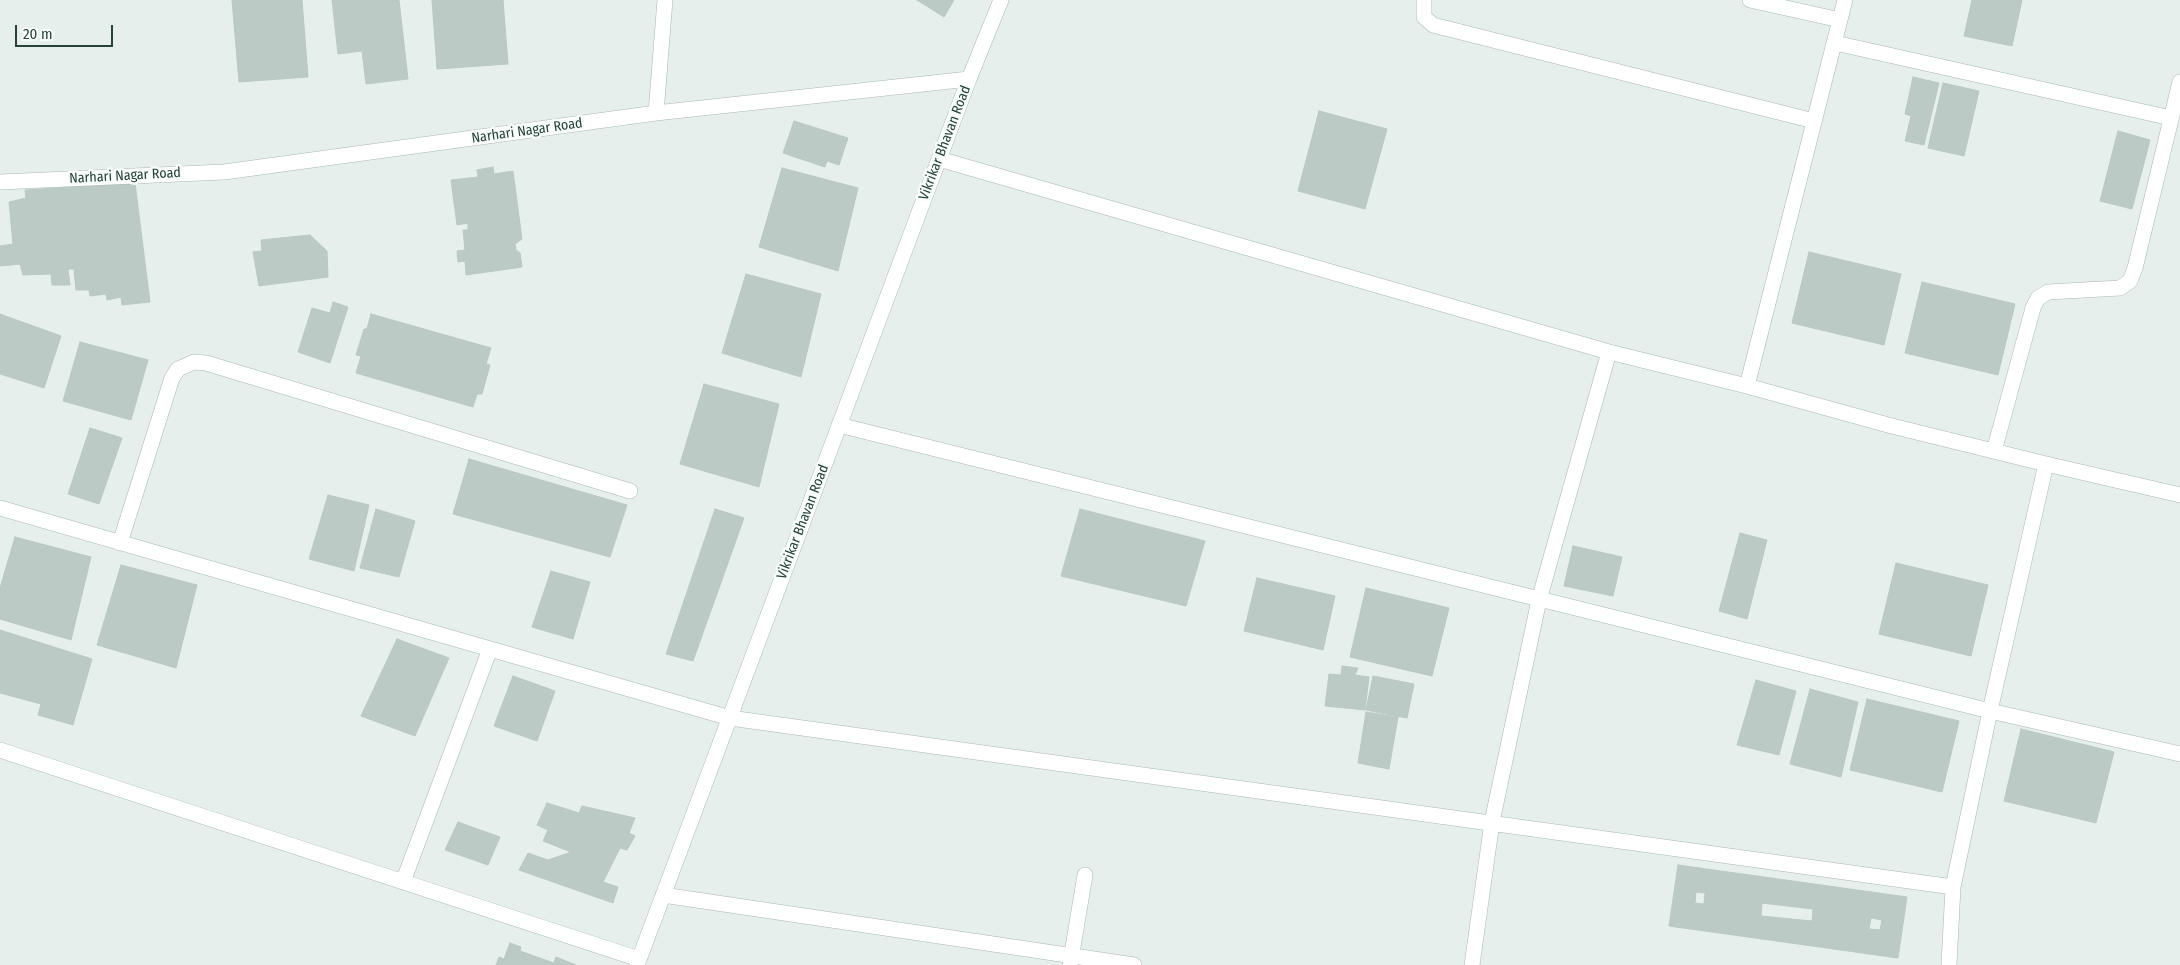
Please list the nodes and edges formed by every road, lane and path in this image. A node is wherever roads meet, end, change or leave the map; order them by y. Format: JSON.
{"nodes":[{"id":1,"x":665,"y":0,"type":"edge"},
{"id":2,"x":1001,"y":0,"type":"edge"},
{"id":3,"x":1424,"y":0,"type":"edge"},
{"id":4,"x":1750,"y":0,"type":"edge"},
{"id":5,"x":1845,"y":0,"type":"edge"},
{"id":6,"x":1840,"y":20,"type":"junction"},
{"id":7,"x":1835,"y":43,"type":"junction"},
{"id":8,"x":969,"y":80,"type":"junction"},
{"id":9,"x":2180,"y":82,"type":"edge"},
{"id":10,"x":656,"y":113,"type":"junction"},
{"id":11,"x":2171,"y":118,"type":"junction"},
{"id":12,"x":1814,"y":121,"type":"junction"},
{"id":13,"x":939,"y":159,"type":"junction"},
{"id":14,"x":0,"y":182,"type":"edge"},
{"id":15,"x":1609,"y":352,"type":"junction"},
{"id":16,"x":1747,"y":386,"type":"junction"},
{"id":17,"x":839,"y":425,"type":"junction"},
{"id":18,"x":1994,"y":451,"type":"junction"},
{"id":19,"x":2046,"y":464,"type":"junction"},
{"id":20,"x":630,"y":491,"type":"dead end"},
{"id":21,"x":2180,"y":495,"type":"edge"},
{"id":22,"x":0,"y":508,"type":"edge"},
{"id":23,"x":120,"y":542,"type":"junction"},
{"id":24,"x":1539,"y":600,"type":"junction"},
{"id":25,"x":490,"y":649,"type":"junction"},
{"id":26,"x":1990,"y":711,"type":"junction"},
{"id":27,"x":730,"y":718,"type":"junction"},
{"id":28,"x":0,"y":750,"type":"edge"},
{"id":29,"x":2180,"y":754,"type":"edge"},
{"id":30,"x":1492,"y":822,"type":"junction"},
{"id":31,"x":1085,"y":875,"type":"dead end"},
{"id":32,"x":403,"y":882,"type":"junction"},
{"id":33,"x":1953,"y":887,"type":"junction"},
{"id":34,"x":663,"y":895,"type":"junction"},
{"id":35,"x":1071,"y":961,"type":"edge"},
{"id":36,"x":638,"y":962,"type":"edge"},
{"id":37,"x":1134,"y":965,"type":"edge"},
{"id":38,"x":1472,"y":965,"type":"edge"},
{"id":39,"x":1948,"y":965,"type":"edge"}],
"edges":[{"from":1,"to":10,"type":"street"},
{"from":2,"to":8,"type":"street"},
{"from":3,"to":12,"type":"street"},
{"from":4,"to":6,"type":"street"},
{"from":5,"to":6,"type":"street"},
{"from":6,"to":7,"type":"street"},
{"from":7,"to":11,"type":"street"},
{"from":7,"to":12,"type":"street"},
{"from":8,"to":10,"type":"street","name":"Narhari Nagar Road"},
{"from":8,"to":13,"type":"street","name":"Vikrikar Bhavan Road"},
{"from":9,"to":11,"type":"street"},
{"from":10,"to":14,"type":"street","name":"Narhari Nagar Road"},
{"from":11,"to":18,"type":"street"},
{"from":12,"to":16,"type":"street"},
{"from":13,"to":15,"type":"street"},
{"from":13,"to":17,"type":"street","name":"Vikrikar Bhavan Road"},
{"from":15,"to":16,"type":"street"},
{"from":15,"to":24,"type":"street"},
{"from":16,"to":18,"type":"street"},
{"from":17,"to":24,"type":"street"},
{"from":17,"to":27,"type":"street","name":"Vikrikar Bhavan Road"},
{"from":18,"to":19,"type":"street"},
{"from":19,"to":21,"type":"street"},
{"from":19,"to":26,"type":"street"},
{"from":20,"to":23,"type":"street"},
{"from":22,"to":23,"type":"street"},
{"from":23,"to":25,"type":"street"},
{"from":24,"to":26,"type":"street"},
{"from":24,"to":30,"type":"street"},
{"from":25,"to":27,"type":"street"},
{"from":25,"to":32,"type":"street"},
{"from":26,"to":29,"type":"street"},
{"from":26,"to":33,"type":"street"},
{"from":27,"to":30,"type":"street"},
{"from":27,"to":34,"type":"street","name":"Vikrikar Bhavan Road"},
{"from":28,"to":32,"type":"street"},
{"from":30,"to":33,"type":"street"},
{"from":30,"to":38,"type":"street"},
{"from":31,"to":35,"type":"street"},
{"from":32,"to":36,"type":"street"},
{"from":33,"to":39,"type":"street"},
{"from":34,"to":35,"type":"street"},
{"from":34,"to":36,"type":"street","name":"Vikrikar Bhavan Road"},
{"from":35,"to":37,"type":"street"}]}
